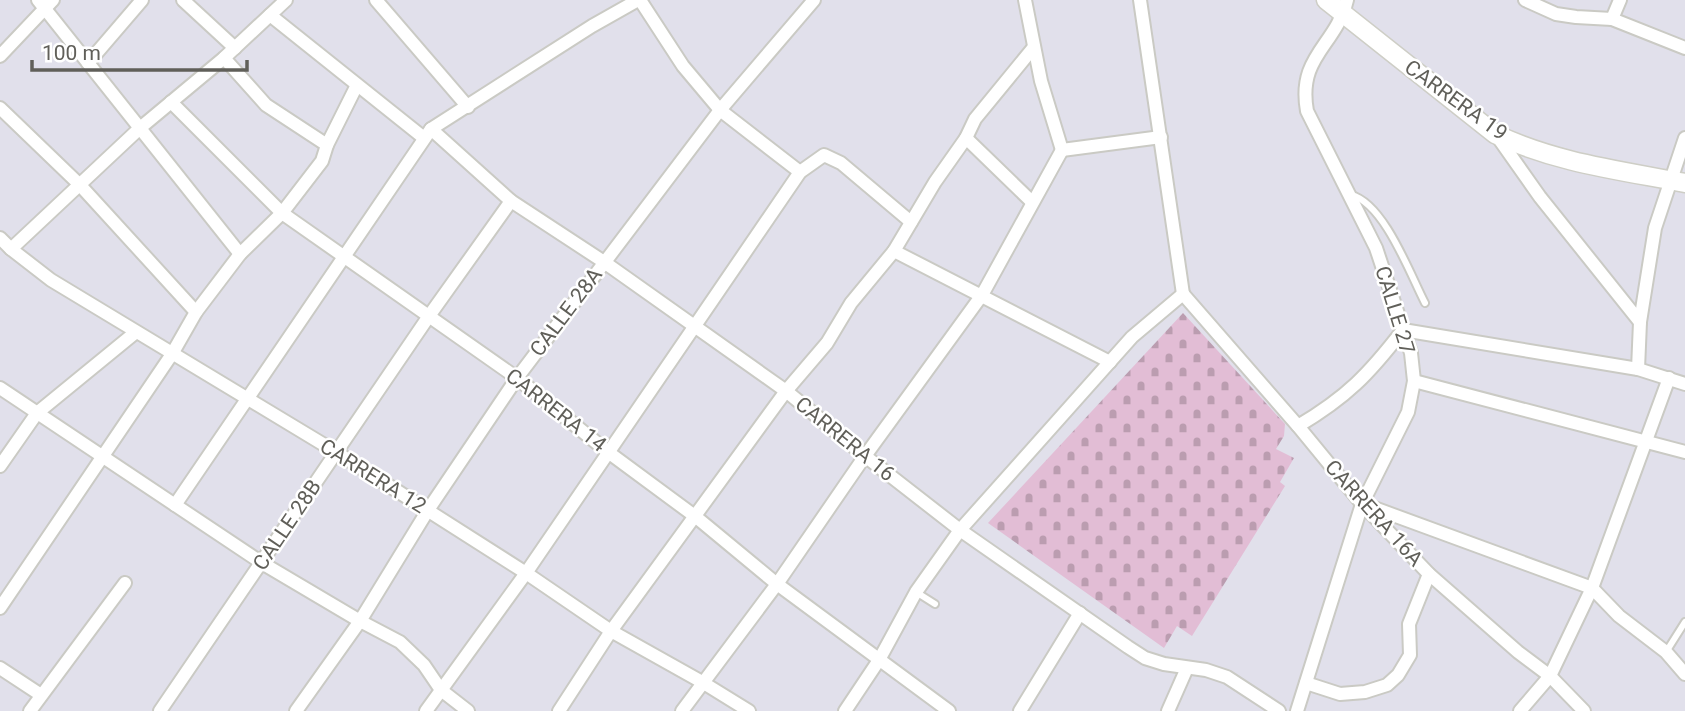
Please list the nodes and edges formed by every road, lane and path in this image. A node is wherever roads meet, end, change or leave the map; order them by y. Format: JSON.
{"nodes":[{"id":1,"x":142,"y":0,"type":"edge"},
{"id":2,"x":183,"y":0,"type":"edge"},
{"id":3,"x":285,"y":0,"type":"edge"},
{"id":4,"x":376,"y":0,"type":"edge"},
{"id":5,"x":639,"y":0,"type":"edge"},
{"id":6,"x":814,"y":0,"type":"edge"},
{"id":7,"x":1025,"y":0,"type":"edge"},
{"id":8,"x":1140,"y":0,"type":"edge"},
{"id":9,"x":1326,"y":0,"type":"edge"},
{"id":10,"x":1525,"y":0,"type":"edge"},
{"id":11,"x":1620,"y":0,"type":"edge"},
{"id":12,"x":46,"y":3,"type":"edge"},
{"id":13,"x":1345,"y":7,"type":"edge"},
{"id":14,"x":270,"y":15,"type":"junction"},
{"id":15,"x":1612,"y":19,"type":"junction"},
{"id":16,"x":1034,"y":47,"type":"junction"},
{"id":17,"x":235,"y":48,"type":"junction"},
{"id":18,"x":1685,"y":48,"type":"edge"},
{"id":19,"x":0,"y":56,"type":"edge"},
{"id":20,"x":225,"y":58,"type":"junction"},
{"id":21,"x":88,"y":63,"type":"junction"},
{"id":22,"x":357,"y":85,"type":"junction"},
{"id":23,"x":171,"y":102,"type":"junction"},
{"id":24,"x":468,"y":107,"type":"junction"},
{"id":25,"x":0,"y":108,"type":"edge"},
{"id":26,"x":720,"y":110,"type":"junction"},
{"id":27,"x":140,"y":128,"type":"junction"},
{"id":28,"x":428,"y":134,"type":"junction"},
{"id":29,"x":1495,"y":134,"type":"junction"},
{"id":30,"x":1161,"y":137,"type":"junction"},
{"id":31,"x":966,"y":138,"type":"junction"},
{"id":32,"x":1685,"y":138,"type":"edge"},
{"id":33,"x":327,"y":145,"type":"junction"},
{"id":34,"x":1062,"y":150,"type":"junction"},
{"id":35,"x":800,"y":172,"type":"junction"},
{"id":36,"x":1678,"y":181,"type":"edge"},
{"id":37,"x":79,"y":184,"type":"junction"},
{"id":38,"x":1349,"y":194,"type":"junction"},
{"id":39,"x":511,"y":201,"type":"junction"},
{"id":40,"x":1032,"y":202,"type":"junction"},
{"id":41,"x":282,"y":214,"type":"junction"},
{"id":42,"x":911,"y":222,"type":"junction"},
{"id":43,"x":0,"y":238,"type":"edge"},
{"id":44,"x":11,"y":249,"type":"junction"},
{"id":45,"x":894,"y":251,"type":"junction"},
{"id":46,"x":240,"y":254,"type":"junction"},
{"id":47,"x":344,"y":256,"type":"junction"},
{"id":48,"x":604,"y":262,"type":"junction"},
{"id":49,"x":1183,"y":294,"type":"junction"},
{"id":50,"x":982,"y":295,"type":"junction"},
{"id":51,"x":1425,"y":303,"type":"dead end"},
{"id":52,"x":196,"y":312,"type":"junction"},
{"id":53,"x":429,"y":316,"type":"junction"},
{"id":54,"x":1640,"y":321,"type":"junction"},
{"id":55,"x":695,"y":327,"type":"junction"},
{"id":56,"x":1403,"y":330,"type":"junction"},
{"id":57,"x":136,"y":332,"type":"junction"},
{"id":58,"x":172,"y":354,"type":"junction"},
{"id":59,"x":1110,"y":362,"type":"junction"},
{"id":60,"x":1638,"y":369,"type":"junction"},
{"id":61,"x":517,"y":378,"type":"junction"},
{"id":62,"x":1669,"y":378,"type":"junction"},
{"id":63,"x":1414,"y":380,"type":"junction"},
{"id":64,"x":1685,"y":384,"type":"edge"},
{"id":65,"x":0,"y":388,"type":"edge"},
{"id":66,"x":786,"y":391,"type":"junction"},
{"id":67,"x":247,"y":398,"type":"junction"},
{"id":68,"x":37,"y":413,"type":"junction"},
{"id":69,"x":1298,"y":426,"type":"junction"},
{"id":70,"x":1645,"y":443,"type":"junction"},
{"id":71,"x":336,"y":452,"type":"junction"},
{"id":72,"x":608,"y":452,"type":"junction"},
{"id":73,"x":1685,"y":452,"type":"edge"},
{"id":74,"x":865,"y":456,"type":"junction"},
{"id":75,"x":103,"y":457,"type":"junction"},
{"id":76,"x":0,"y":466,"type":"edge"},
{"id":77,"x":1362,"y":504,"type":"junction"},
{"id":78,"x":175,"y":505,"type":"junction"},
{"id":79,"x":428,"y":510,"type":"junction"},
{"id":80,"x":696,"y":517,"type":"junction"},
{"id":81,"x":960,"y":530,"type":"junction"},
{"id":82,"x":261,"y":563,"type":"junction"},
{"id":83,"x":527,"y":573,"type":"junction"},
{"id":84,"x":1429,"y":574,"type":"junction"},
{"id":85,"x":125,"y":583,"type":"dead end"},
{"id":86,"x":777,"y":584,"type":"junction"},
{"id":87,"x":1592,"y":588,"type":"junction"},
{"id":88,"x":916,"y":592,"type":"junction"},
{"id":89,"x":935,"y":604,"type":"dead end"},
{"id":90,"x":0,"y":608,"type":"edge"},
{"id":91,"x":1080,"y":613,"type":"junction"},
{"id":92,"x":360,"y":621,"type":"junction"},
{"id":93,"x":1685,"y":622,"type":"edge"},
{"id":94,"x":611,"y":631,"type":"junction"},
{"id":95,"x":1666,"y":652,"type":"junction"},
{"id":96,"x":879,"y":660,"type":"junction"},
{"id":97,"x":0,"y":668,"type":"edge"},
{"id":98,"x":1187,"y":668,"type":"junction"},
{"id":99,"x":1685,"y":674,"type":"edge"},
{"id":100,"x":1550,"y":676,"type":"junction"},
{"id":101,"x":702,"y":682,"type":"junction"},
{"id":102,"x":1306,"y":683,"type":"junction"},
{"id":103,"x":442,"y":690,"type":"junction"},
{"id":104,"x":41,"y":695,"type":"junction"},
{"id":105,"x":30,"y":711,"type":"edge"},
{"id":106,"x":160,"y":711,"type":"edge"},
{"id":107,"x":296,"y":711,"type":"edge"},
{"id":108,"x":426,"y":711,"type":"edge"},
{"id":109,"x":468,"y":711,"type":"edge"},
{"id":110,"x":559,"y":711,"type":"edge"},
{"id":111,"x":682,"y":711,"type":"edge"},
{"id":112,"x":749,"y":711,"type":"edge"},
{"id":113,"x":845,"y":711,"type":"edge"},
{"id":114,"x":949,"y":711,"type":"edge"},
{"id":115,"x":1020,"y":711,"type":"edge"},
{"id":116,"x":1168,"y":711,"type":"edge"},
{"id":117,"x":1279,"y":711,"type":"edge"},
{"id":118,"x":1297,"y":711,"type":"edge"},
{"id":119,"x":1520,"y":711,"type":"edge"},
{"id":120,"x":1584,"y":711,"type":"edge"}],
"edges":[{"from":1,"to":21,"type":"street"},
{"from":2,"to":17,"type":"street"},
{"from":3,"to":14,"type":"street"},
{"from":4,"to":24,"type":"street"},
{"from":5,"to":24,"type":"street"},
{"from":5,"to":26,"type":"street"},
{"from":6,"to":26,"type":"street","name":"CALLE 28A"},
{"from":7,"to":16,"type":"street"},
{"from":8,"to":30,"type":"street"},
{"from":9,"to":13,"type":"street","name":"CARRERA 19"},
{"from":10,"to":15,"type":"street"},
{"from":11,"to":15,"type":"street"},
{"from":12,"to":19,"type":"street"},
{"from":12,"to":21,"type":"street"},
{"from":13,"to":29,"type":"street","name":"CARRERA 19"},
{"from":13,"to":38,"type":"street","name":"CALLE 27"},
{"from":14,"to":17,"type":"street"},
{"from":14,"to":22,"type":"street","name":"CARRERA 16"},
{"from":15,"to":18,"type":"street"},
{"from":16,"to":31,"type":"street"},
{"from":16,"to":34,"type":"street"},
{"from":17,"to":20,"type":"street"},
{"from":20,"to":23,"type":"street"},
{"from":20,"to":33,"type":"street"},
{"from":21,"to":27,"type":"street"},
{"from":22,"to":28,"type":"street","name":"CARRERA 16"},
{"from":22,"to":33,"type":"street"},
{"from":23,"to":27,"type":"street"},
{"from":23,"to":41,"type":"street","name":"CARRERA 14"},
{"from":24,"to":28,"type":"street"},
{"from":25,"to":37,"type":"street"},
{"from":26,"to":35,"type":"street"},
{"from":26,"to":48,"type":"street","name":"CALLE 28A"},
{"from":27,"to":37,"type":"street"},
{"from":27,"to":46,"type":"street"},
{"from":28,"to":39,"type":"street","name":"CARRERA 16"},
{"from":28,"to":47,"type":"street"},
{"from":29,"to":36,"type":"street","name":"CARRERA 19"},
{"from":29,"to":54,"type":"street"},
{"from":30,"to":34,"type":"street"},
{"from":30,"to":49,"type":"street"},
{"from":31,"to":40,"type":"street"},
{"from":31,"to":42,"type":"street"},
{"from":32,"to":36,"type":"street"},
{"from":33,"to":41,"type":"street"},
{"from":34,"to":40,"type":"street"},
{"from":35,"to":42,"type":"street"},
{"from":35,"to":55,"type":"street"},
{"from":36,"to":54,"type":"street"},
{"from":37,"to":44,"type":"street"},
{"from":37,"to":52,"type":"street"},
{"from":38,"to":51,"type":"lane"},
{"from":38,"to":56,"type":"street","name":"CALLE 27"},
{"from":39,"to":48,"type":"street","name":"CARRERA 16"},
{"from":39,"to":53,"type":"street","name":"CALLE 28B"},
{"from":40,"to":50,"type":"street"},
{"from":41,"to":46,"type":"street"},
{"from":41,"to":47,"type":"street","name":"CARRERA 14"},
{"from":42,"to":45,"type":"street"},
{"from":43,"to":44,"type":"street","name":"CARRERA 12"},
{"from":44,"to":57,"type":"street","name":"CARRERA 12"},
{"from":45,"to":50,"type":"street"},
{"from":45,"to":66,"type":"street"},
{"from":46,"to":52,"type":"street"},
{"from":47,"to":53,"type":"street","name":"CARRERA 14"},
{"from":47,"to":67,"type":"street"},
{"from":48,"to":55,"type":"street","name":"CARRERA 16"},
{"from":48,"to":61,"type":"street","name":"CALLE 28A"},
{"from":49,"to":59,"type":"street"},
{"from":49,"to":69,"type":"street","name":"CARRERA 16A"},
{"from":50,"to":59,"type":"street"},
{"from":50,"to":74,"type":"street"},
{"from":52,"to":58,"type":"street"},
{"from":53,"to":61,"type":"street","name":"CARRERA 14"},
{"from":53,"to":71,"type":"street","name":"CALLE 28B"},
{"from":54,"to":60,"type":"street"},
{"from":55,"to":66,"type":"street","name":"CARRERA 16"},
{"from":55,"to":72,"type":"street"},
{"from":56,"to":60,"type":"street"},
{"from":56,"to":63,"type":"street","name":"CALLE 27"},
{"from":56,"to":69,"type":"street"},
{"from":57,"to":58,"type":"street","name":"CARRERA 12"},
{"from":57,"to":68,"type":"street"},
{"from":58,"to":67,"type":"street","name":"CARRERA 12"},
{"from":58,"to":75,"type":"street"},
{"from":59,"to":81,"type":"street"},
{"from":60,"to":62,"type":"street"},
{"from":61,"to":72,"type":"street","name":"CARRERA 14"},
{"from":61,"to":79,"type":"street","name":"CALLE 28A"},
{"from":62,"to":64,"type":"street"},
{"from":62,"to":70,"type":"street"},
{"from":63,"to":70,"type":"street"},
{"from":63,"to":77,"type":"street","name":"CALLE 27"},
{"from":65,"to":68,"type":"street"},
{"from":66,"to":74,"type":"street","name":"CARRERA 16"},
{"from":66,"to":80,"type":"street"},
{"from":67,"to":71,"type":"street","name":"CARRERA 12"},
{"from":67,"to":78,"type":"street"},
{"from":68,"to":75,"type":"street"},
{"from":68,"to":76,"type":"street"},
{"from":69,"to":77,"type":"street","name":"CARRERA 16A"},
{"from":70,"to":73,"type":"street"},
{"from":70,"to":87,"type":"street"},
{"from":71,"to":79,"type":"street","name":"CARRERA 12"},
{"from":71,"to":82,"type":"street","name":"CALLE 28B"},
{"from":72,"to":80,"type":"street","name":"CARRERA 14"},
{"from":72,"to":83,"type":"street"},
{"from":74,"to":81,"type":"street","name":"CARRERA 16"},
{"from":74,"to":86,"type":"street"},
{"from":75,"to":78,"type":"street"},
{"from":75,"to":90,"type":"street"},
{"from":77,"to":84,"type":"street","name":"CARRERA 16A"},
{"from":77,"to":87,"type":"street"},
{"from":77,"to":102,"type":"street","name":"CALLE 27"},
{"from":78,"to":82,"type":"street"},
{"from":79,"to":83,"type":"street","name":"CARRERA 12"},
{"from":79,"to":92,"type":"street","name":"CALLE 28A"},
{"from":80,"to":86,"type":"street","name":"CARRERA 14"},
{"from":80,"to":94,"type":"street"},
{"from":81,"to":88,"type":"street"},
{"from":81,"to":91,"type":"street","name":"CARRERA 16"},
{"from":82,"to":92,"type":"street"},
{"from":82,"to":106,"type":"street","name":"CALLE 28B"},
{"from":83,"to":94,"type":"street","name":"CARRERA 12"},
{"from":83,"to":103,"type":"street"},
{"from":84,"to":100,"type":"street","name":"CARRERA 16A"},
{"from":84,"to":102,"type":"street"},
{"from":85,"to":104,"type":"street"},
{"from":86,"to":96,"type":"street","name":"CARRERA 14"},
{"from":86,"to":101,"type":"street"},
{"from":87,"to":95,"type":"street"},
{"from":87,"to":100,"type":"street"},
{"from":88,"to":89,"type":"lane"},
{"from":88,"to":96,"type":"street"},
{"from":91,"to":98,"type":"street","name":"CARRERA 16"},
{"from":91,"to":115,"type":"street"},
{"from":92,"to":103,"type":"street"},
{"from":92,"to":107,"type":"street","name":"CALLE 28A"},
{"from":93,"to":95,"type":"lane"},
{"from":94,"to":101,"type":"street","name":"CARRERA 12"},
{"from":94,"to":110,"type":"street"},
{"from":95,"to":99,"type":"street"},
{"from":96,"to":113,"type":"street"},
{"from":96,"to":114,"type":"street","name":"CARRERA 14"},
{"from":97,"to":104,"type":"street"},
{"from":98,"to":116,"type":"street"},
{"from":98,"to":117,"type":"street","name":"CARRERA 16"},
{"from":100,"to":119,"type":"street"},
{"from":100,"to":120,"type":"street","name":"CARRERA 16A"},
{"from":101,"to":111,"type":"street"},
{"from":101,"to":112,"type":"street","name":"CARRERA 12"},
{"from":102,"to":118,"type":"street","name":"CALLE 27"},
{"from":103,"to":108,"type":"street"},
{"from":103,"to":109,"type":"street"},
{"from":104,"to":105,"type":"street"}]}
